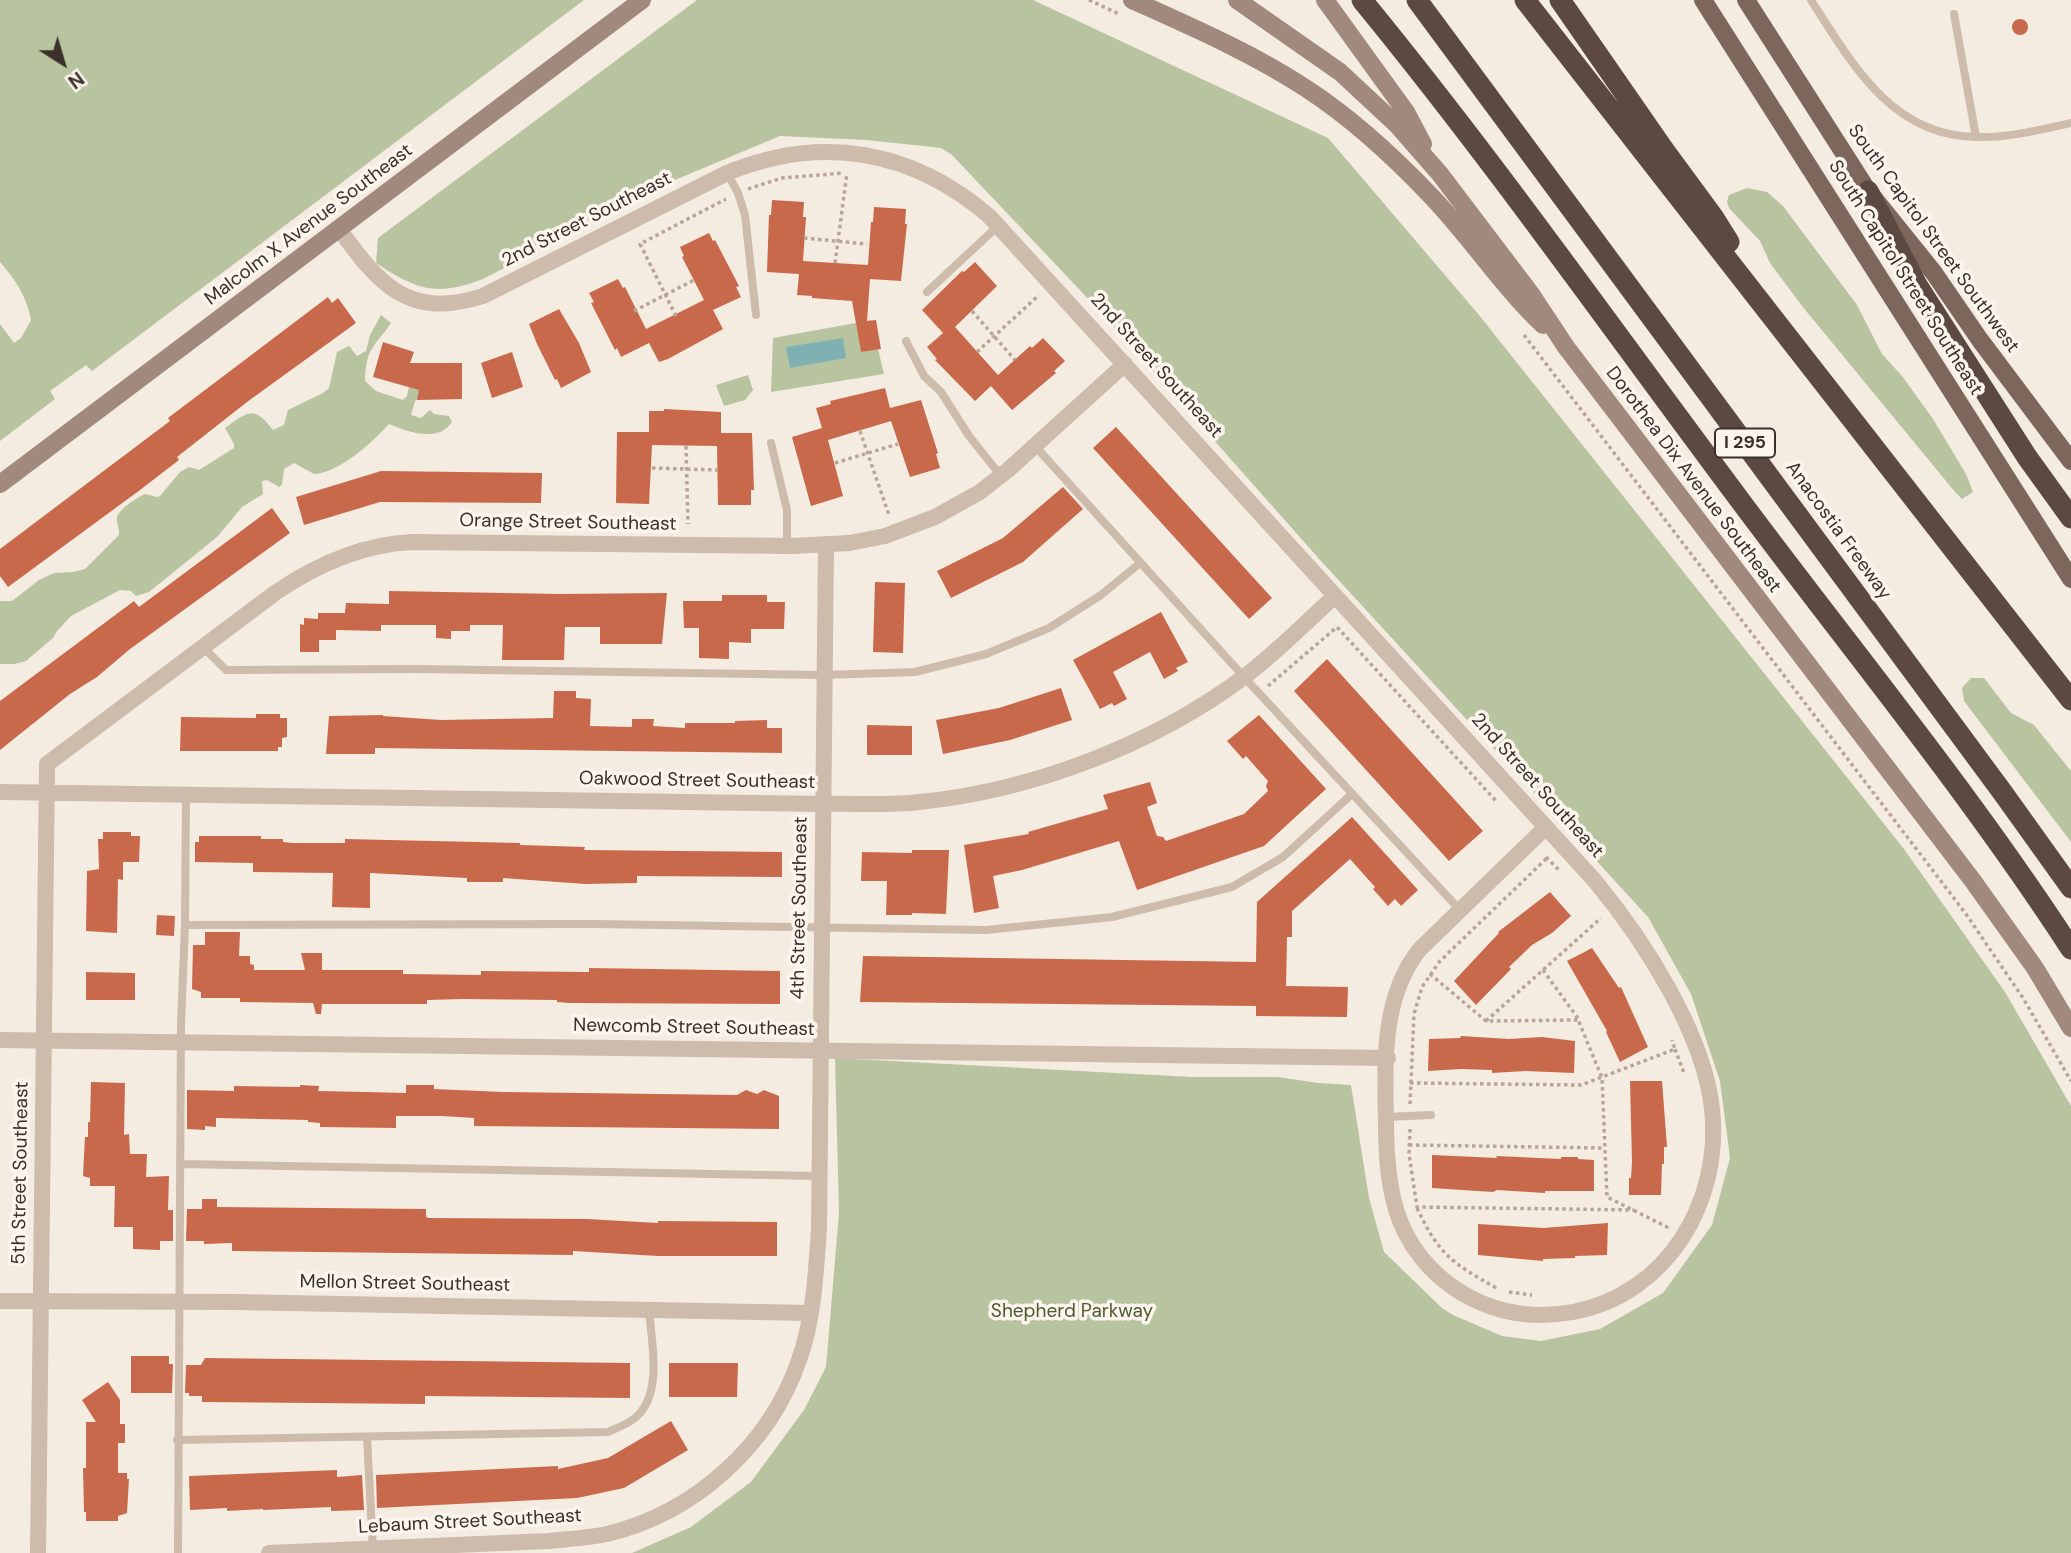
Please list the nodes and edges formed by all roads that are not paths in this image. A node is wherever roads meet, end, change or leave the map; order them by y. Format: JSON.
{"nodes":[{"id":1,"x":642,"y":0,"type":"edge"},
{"id":2,"x":1237,"y":0,"type":"edge"},
{"id":3,"x":1325,"y":0,"type":"edge"},
{"id":4,"x":1362,"y":0,"type":"edge"},
{"id":5,"x":1378,"y":0,"type":"edge"},
{"id":6,"x":1417,"y":0,"type":"edge"},
{"id":7,"x":1525,"y":0,"type":"edge"},
{"id":8,"x":1560,"y":0,"type":"edge"},
{"id":9,"x":1746,"y":0,"type":"edge"},
{"id":10,"x":1811,"y":0,"type":"edge"},
{"id":11,"x":1704,"y":2,"type":"edge"},
{"id":12,"x":1128,"y":8,"type":"edge"},
{"id":13,"x":1954,"y":14,"type":"dead end"},
{"id":14,"x":2071,"y":124,"type":"edge"},
{"id":15,"x":1467,"y":131,"type":"junction"},
{"id":16,"x":1976,"y":137,"type":"junction"},
{"id":17,"x":727,"y":173,"type":"junction"},
{"id":18,"x":1440,"y":174,"type":"junction"},
{"id":19,"x":1868,"y":191,"type":"junction"},
{"id":20,"x":999,"y":225,"type":"junction"},
{"id":21,"x":339,"y":229,"type":"junction"},
{"id":22,"x":927,"y":292,"type":"dead end"},
{"id":23,"x":1766,"y":308,"type":"junction"},
{"id":24,"x":756,"y":315,"type":"dead end"},
{"id":25,"x":906,"y":341,"type":"dead end"},
{"id":26,"x":1566,"y":347,"type":"junction"},
{"id":27,"x":1125,"y":364,"type":"junction"},
{"id":28,"x":771,"y":443,"type":"dead end"},
{"id":29,"x":1034,"y":446,"type":"junction"},
{"id":30,"x":2071,"y":461,"type":"edge"},
{"id":31,"x":1001,"y":476,"type":"junction"},
{"id":32,"x":0,"y":484,"type":"edge"},
{"id":33,"x":2071,"y":517,"type":"edge"},
{"id":34,"x":826,"y":545,"type":"junction"},
{"id":35,"x":787,"y":547,"type":"junction"},
{"id":36,"x":1140,"y":563,"type":"junction"},
{"id":37,"x":2071,"y":579,"type":"edge"},
{"id":38,"x":1335,"y":596,"type":"junction"},
{"id":39,"x":203,"y":647,"type":"junction"},
{"id":40,"x":824,"y":675,"type":"junction"},
{"id":41,"x":1244,"y":677,"type":"junction"},
{"id":42,"x":2071,"y":699,"type":"edge"},
{"id":43,"x":0,"y":792,"type":"edge"},
{"id":44,"x":46,"y":793,"type":"junction"},
{"id":45,"x":1352,"y":793,"type":"junction"},
{"id":46,"x":186,"y":796,"type":"junction"},
{"id":47,"x":823,"y":804,"type":"junction"},
{"id":48,"x":1546,"y":827,"type":"junction"},
{"id":49,"x":2071,"y":888,"type":"edge"},
{"id":50,"x":1460,"y":910,"type":"junction"},
{"id":51,"x":185,"y":925,"type":"junction"},
{"id":52,"x":821,"y":927,"type":"junction"},
{"id":53,"x":2071,"y":949,"type":"edge"},
{"id":54,"x":2071,"y":1028,"type":"edge"},
{"id":55,"x":0,"y":1040,"type":"edge"},
{"id":56,"x":44,"y":1041,"type":"junction"},
{"id":57,"x":180,"y":1042,"type":"junction"},
{"id":58,"x":819,"y":1051,"type":"junction"},
{"id":59,"x":1388,"y":1058,"type":"junction"},
{"id":60,"x":1431,"y":1115,"type":"dead end"},
{"id":61,"x":1386,"y":1117,"type":"junction"},
{"id":62,"x":180,"y":1164,"type":"junction"},
{"id":63,"x":819,"y":1176,"type":"junction"},
{"id":64,"x":0,"y":1301,"type":"edge"},
{"id":65,"x":41,"y":1301,"type":"junction"},
{"id":66,"x":180,"y":1303,"type":"junction"},
{"id":67,"x":649,"y":1309,"type":"junction"},
{"id":68,"x":809,"y":1313,"type":"junction"},
{"id":69,"x":367,"y":1438,"type":"junction"},
{"id":70,"x":177,"y":1440,"type":"junction"},
{"id":71,"x":373,"y":1549,"type":"junction"},
{"id":72,"x":38,"y":1553,"type":"edge"},
{"id":73,"x":178,"y":1553,"type":"edge"},
{"id":74,"x":269,"y":1553,"type":"edge"}],
"edges":[{"from":1,"to":21,"type":"main road","name":"Malcolm X Avenue Southeast"},
{"from":2,"to":18,"type":"main road","name":"Dorothea Dix Avenue Southeast"},
{"from":3,"to":18,"type":"main road"},
{"from":4,"to":15,"type":"highway"},
{"from":5,"to":15,"type":"highway"},
{"from":6,"to":49,"type":"highway","name":"Anacostia Freeway","number":"I 295"},
{"from":7,"to":23,"type":"highway"},
{"from":8,"to":23,"type":"highway"},
{"from":9,"to":19,"type":"main road","name":"South Capitol Street Southwest"},
{"from":10,"to":16,"type":"lane"},
{"from":11,"to":37,"type":"main road","name":"South Capitol Street Southeast"},
{"from":12,"to":26,"type":"main road"},
{"from":13,"to":16,"type":"lane"},
{"from":14,"to":16,"type":"lane"},
{"from":15,"to":53,"type":"highway"},
{"from":17,"to":20,"type":"street","name":"2nd Street Southeast"},
{"from":17,"to":21,"type":"street","name":"2nd Street Southeast"},
{"from":17,"to":24,"type":"lane"},
{"from":18,"to":26,"type":"main road","name":"Dorothea Dix Avenue Southeast"},
{"from":19,"to":30,"type":"main road","name":"South Capitol Street Southwest"},
{"from":19,"to":33,"type":"highway"},
{"from":20,"to":22,"type":"lane"},
{"from":20,"to":27,"type":"street","name":"2nd Street Southeast"},
{"from":21,"to":32,"type":"main road","name":"Malcolm X Avenue Southeast"},
{"from":23,"to":42,"type":"highway"},
{"from":25,"to":31,"type":"lane"},
{"from":26,"to":54,"type":"main road","name":"Dorothea Dix Avenue Southeast"},
{"from":27,"to":29,"type":"street","name":"Orange Street Southeast"},
{"from":27,"to":38,"type":"street","name":"2nd Street Southeast"},
{"from":28,"to":35,"type":"lane"},
{"from":29,"to":31,"type":"street","name":"Orange Street Southeast"},
{"from":29,"to":36,"type":"lane"},
{"from":31,"to":34,"type":"street","name":"Orange Street Southeast"},
{"from":34,"to":35,"type":"street","name":"Orange Street Southeast"},
{"from":34,"to":40,"type":"street","name":"4th Street Southeast"},
{"from":35,"to":39,"type":"street","name":"Orange Street Southeast"},
{"from":36,"to":40,"type":"lane"},
{"from":36,"to":41,"type":"lane"},
{"from":38,"to":41,"type":"street","name":"Oakwood Street Southeast"},
{"from":38,"to":48,"type":"street","name":"2nd Street Southeast"},
{"from":39,"to":40,"type":"lane"},
{"from":39,"to":44,"type":"street","name":"Orange Street Southeast"},
{"from":40,"to":47,"type":"street","name":"4th Street Southeast"},
{"from":41,"to":45,"type":"lane"},
{"from":41,"to":47,"type":"street","name":"Oakwood Street Southeast"},
{"from":43,"to":44,"type":"street","name":"Oakwood Street Southeast"},
{"from":44,"to":46,"type":"street","name":"Oakwood Street Southeast"},
{"from":44,"to":56,"type":"street","name":"5th Street Southeast"},
{"from":45,"to":50,"type":"lane"},
{"from":45,"to":52,"type":"lane"},
{"from":46,"to":47,"type":"street","name":"Oakwood Street Southeast"},
{"from":46,"to":51,"type":"lane"},
{"from":47,"to":52,"type":"street","name":"4th Street Southeast"},
{"from":48,"to":50,"type":"street"},
{"from":48,"to":61,"type":"street","name":"2nd Street Southeast"},
{"from":50,"to":59,"type":"street"},
{"from":51,"to":52,"type":"lane"},
{"from":51,"to":57,"type":"lane"},
{"from":52,"to":58,"type":"street","name":"4th Street Southeast"},
{"from":55,"to":56,"type":"street","name":"Newcomb Street Southeast"},
{"from":56,"to":57,"type":"street","name":"Newcomb Street Southeast"},
{"from":56,"to":65,"type":"street","name":"5th Street Southeast"},
{"from":57,"to":58,"type":"street","name":"Newcomb Street Southeast"},
{"from":57,"to":62,"type":"lane"},
{"from":58,"to":59,"type":"street","name":"Newcomb Street Southeast"},
{"from":58,"to":63,"type":"street","name":"4th Street Southeast"},
{"from":59,"to":61,"type":"street"},
{"from":60,"to":61,"type":"lane"},
{"from":62,"to":63,"type":"lane"},
{"from":62,"to":66,"type":"lane"},
{"from":63,"to":68,"type":"street","name":"4th Street Southeast"},
{"from":64,"to":65,"type":"street","name":"Mellon Street Southeast"},
{"from":65,"to":66,"type":"street","name":"Mellon Street Southeast"},
{"from":65,"to":72,"type":"street","name":"5th Street Southeast"},
{"from":66,"to":67,"type":"street","name":"Mellon Street Southeast"},
{"from":66,"to":70,"type":"lane"},
{"from":67,"to":68,"type":"street","name":"Mellon Street Southeast"},
{"from":67,"to":69,"type":"lane"},
{"from":68,"to":71,"type":"street","name":"Lebaum Street Southeast"},
{"from":69,"to":70,"type":"lane"},
{"from":69,"to":71,"type":"lane"},
{"from":70,"to":73,"type":"lane"},
{"from":71,"to":74,"type":"street","name":"Lebaum Street Southeast"}]}
